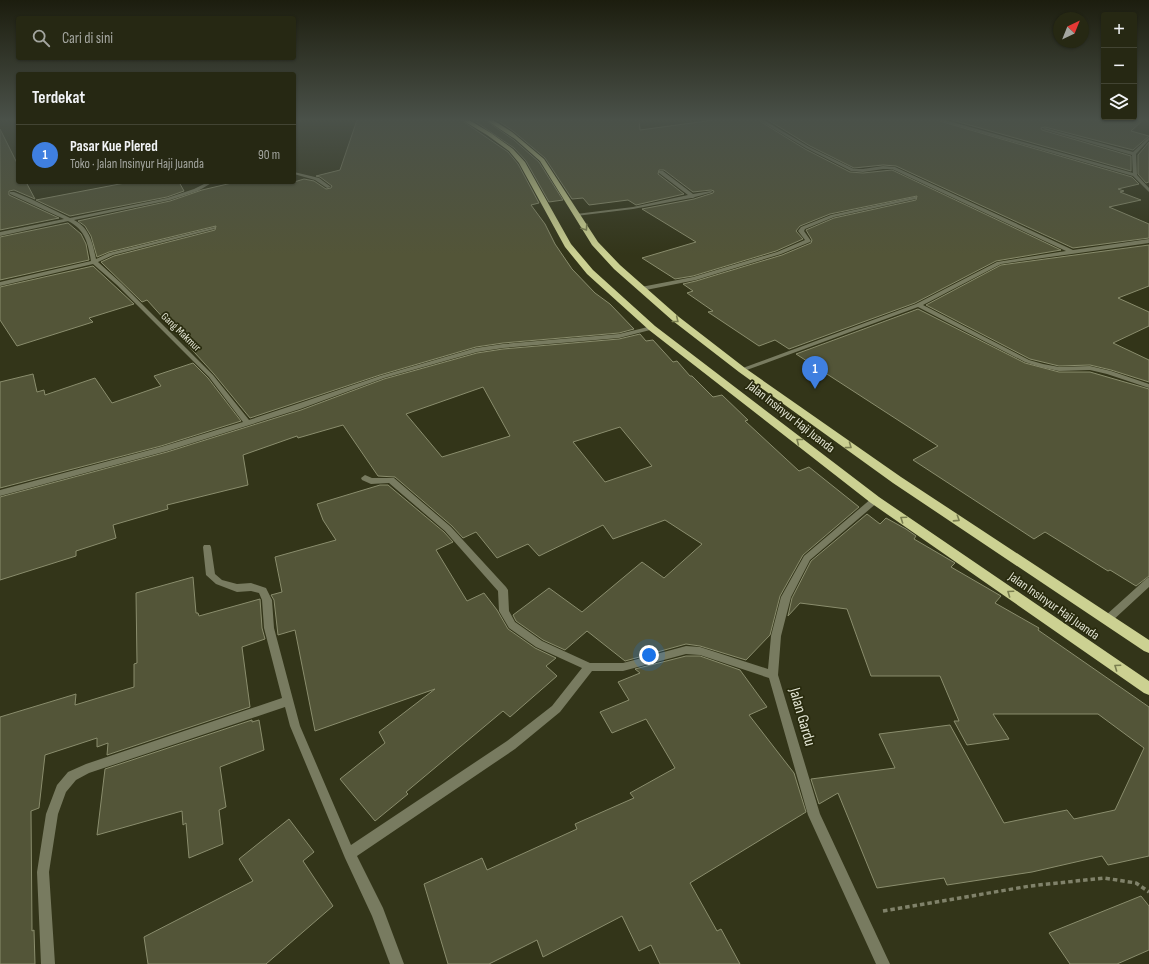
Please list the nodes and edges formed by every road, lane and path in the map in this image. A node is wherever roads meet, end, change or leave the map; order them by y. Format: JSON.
{"nodes":[{"id":1,"x":524,"y":165,"type":"edge"},
{"id":2,"x":545,"y":165,"type":"edge"},
{"id":3,"x":842,"y":165,"type":"edge"},
{"id":4,"x":1099,"y":165,"type":"edge"},
{"id":5,"x":1135,"y":165,"type":"edge"},
{"id":6,"x":661,"y":172,"type":"dead end"},
{"id":7,"x":296,"y":173,"type":"edge"},
{"id":8,"x":1135,"y":175,"type":"junction"},
{"id":9,"x":207,"y":184,"type":"edge"},
{"id":10,"x":329,"y":187,"type":"dead end"},
{"id":11,"x":1149,"y":191,"type":"edge"},
{"id":12,"x":711,"y":192,"type":"dead end"},
{"id":13,"x":12,"y":193,"type":"dead end"},
{"id":14,"x":694,"y":197,"type":"junction"},
{"id":15,"x":914,"y":198,"type":"dead end"},
{"id":16,"x":576,"y":215,"type":"junction"},
{"id":17,"x":70,"y":219,"type":"junction"},
{"id":18,"x":212,"y":228,"type":"dead end"},
{"id":19,"x":0,"y":234,"type":"edge"},
{"id":20,"x":1142,"y":241,"type":"junction"},
{"id":21,"x":1149,"y":241,"type":"edge"},
{"id":22,"x":1149,"y":244,"type":"edge"},
{"id":23,"x":1071,"y":252,"type":"junction"},
{"id":24,"x":94,"y":262,"type":"junction"},
{"id":25,"x":0,"y":284,"type":"edge"},
{"id":26,"x":641,"y":289,"type":"junction"},
{"id":27,"x":918,"y":305,"type":"junction"},
{"id":28,"x":652,"y":328,"type":"junction"},
{"id":29,"x":742,"y":370,"type":"junction"},
{"id":30,"x":1149,"y":386,"type":"edge"},
{"id":31,"x":247,"y":422,"type":"junction"},
{"id":32,"x":365,"y":478,"type":"dead end"},
{"id":33,"x":0,"y":493,"type":"edge"},
{"id":34,"x":875,"y":500,"type":"junction"},
{"id":35,"x":207,"y":547,"type":"dead end"},
{"id":36,"x":1149,"y":581,"type":"edge"},
{"id":37,"x":1108,"y":619,"type":"junction"},
{"id":38,"x":1149,"y":646,"type":"edge"},
{"id":39,"x":589,"y":667,"type":"junction"},
{"id":40,"x":773,"y":675,"type":"junction"},
{"id":41,"x":1149,"y":689,"type":"edge"},
{"id":42,"x":288,"y":701,"type":"junction"},
{"id":43,"x":349,"y":854,"type":"junction"},
{"id":44,"x":1149,"y":892,"type":"edge"},
{"id":45,"x":859,"y":915,"type":"junction"},
{"id":46,"x":48,"y":964,"type":"edge"},
{"id":47,"x":397,"y":964,"type":"edge"},
{"id":48,"x":883,"y":964,"type":"edge"}],
"edges":[{"from":1,"to":28,"type":"highway","name":"Jalan Insinyur Haji Juanda"},
{"from":2,"to":16,"type":"highway","name":"Jalan Insinyur Haji Juanda"},
{"from":3,"to":23,"type":"street"},
{"from":4,"to":8,"type":"street"},
{"from":5,"to":8,"type":"street"},
{"from":6,"to":14,"type":"street"},
{"from":7,"to":10,"type":"street"},
{"from":8,"to":11,"type":"street"},
{"from":9,"to":17,"type":"street"},
{"from":12,"to":14,"type":"street"},
{"from":13,"to":17,"type":"street"},
{"from":14,"to":16,"type":"street"},
{"from":15,"to":26,"type":"street"},
{"from":16,"to":26,"type":"highway","name":"Jalan Insinyur Haji Juanda","one_way":true},
{"from":17,"to":19,"type":"street"},
{"from":17,"to":24,"type":"street"},
{"from":18,"to":24,"type":"street"},
{"from":20,"to":21,"type":"street"},
{"from":20,"to":22,"type":"street"},
{"from":20,"to":23,"type":"street"},
{"from":23,"to":27,"type":"street"},
{"from":24,"to":25,"type":"street"},
{"from":24,"to":31,"type":"street","name":"Gang Makmur"},
{"from":26,"to":29,"type":"highway","name":"Jalan Insinyur Haji Juanda","one_way":true},
{"from":27,"to":29,"type":"street"},
{"from":27,"to":30,"type":"street"},
{"from":28,"to":31,"type":"street"},
{"from":34,"to":28,"type":"highway","name":"Jalan Insinyur Haji Juanda","one_way":true},
{"from":29,"to":37,"type":"highway","name":"Jalan Insinyur Haji Juanda","one_way":true},
{"from":31,"to":33,"type":"street"},
{"from":32,"to":39,"type":"street"},
{"from":34,"to":40,"type":"street","name":"Jalan Gardu"},
{"from":41,"to":34,"type":"highway","name":"Jalan Insinyur Haji Juanda","one_way":true},
{"from":35,"to":42,"type":"street"},
{"from":36,"to":37,"type":"street"},
{"from":37,"to":38,"type":"highway","name":"Jalan Insinyur Haji Juanda"},
{"from":39,"to":40,"type":"street"},
{"from":39,"to":43,"type":"street"},
{"from":40,"to":45,"type":"street","name":"Jalan Gardu"},
{"from":42,"to":43,"type":"street"},
{"from":42,"to":46,"type":"street"},
{"from":43,"to":47,"type":"street"},
{"from":44,"to":45,"type":"path"},
{"from":45,"to":48,"type":"street","name":"Jalan Gardu"}]}
